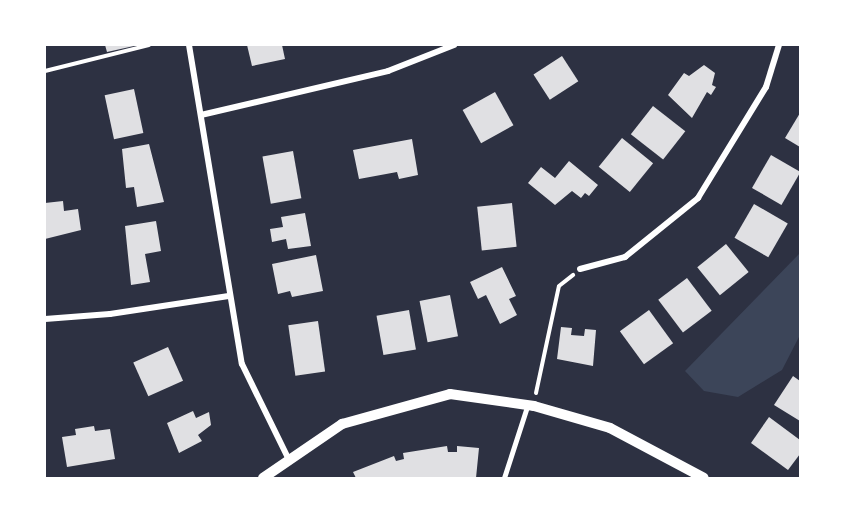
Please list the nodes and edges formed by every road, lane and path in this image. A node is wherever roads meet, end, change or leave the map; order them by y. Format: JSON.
{"nodes":[{"id":1,"x":149,"y":45,"type":"edge"},
{"id":2,"x":189,"y":45,"type":"edge"},
{"id":3,"x":454,"y":45,"type":"edge"},
{"id":4,"x":779,"y":45,"type":"edge"},
{"id":5,"x":45,"y":71,"type":"edge"},
{"id":6,"x":201,"y":115,"type":"junction"},
{"id":7,"x":580,"y":269,"type":"joint"},
{"id":8,"x":229,"y":296,"type":"junction"},
{"id":9,"x":45,"y":319,"type":"edge"},
{"id":10,"x":531,"y":405,"type":"junction"},
{"id":11,"x":288,"y":458,"type":"junction"},
{"id":12,"x":263,"y":478,"type":"edge"},
{"id":13,"x":504,"y":478,"type":"edge"},
{"id":14,"x":704,"y":478,"type":"edge"}],
"edges":[{"from":1,"to":5,"type":"path"},
{"from":2,"to":6,"type":"street"},
{"from":3,"to":6,"type":"street"},
{"from":4,"to":7,"type":"street"},
{"from":6,"to":8,"type":"street"},
{"from":7,"to":10,"type":"path"},
{"from":8,"to":9,"type":"street"},
{"from":8,"to":11,"type":"street"},
{"from":10,"to":11,"type":"street"},
{"from":10,"to":13,"type":"lane"},
{"from":10,"to":14,"type":"street"},
{"from":11,"to":12,"type":"street"}]}
